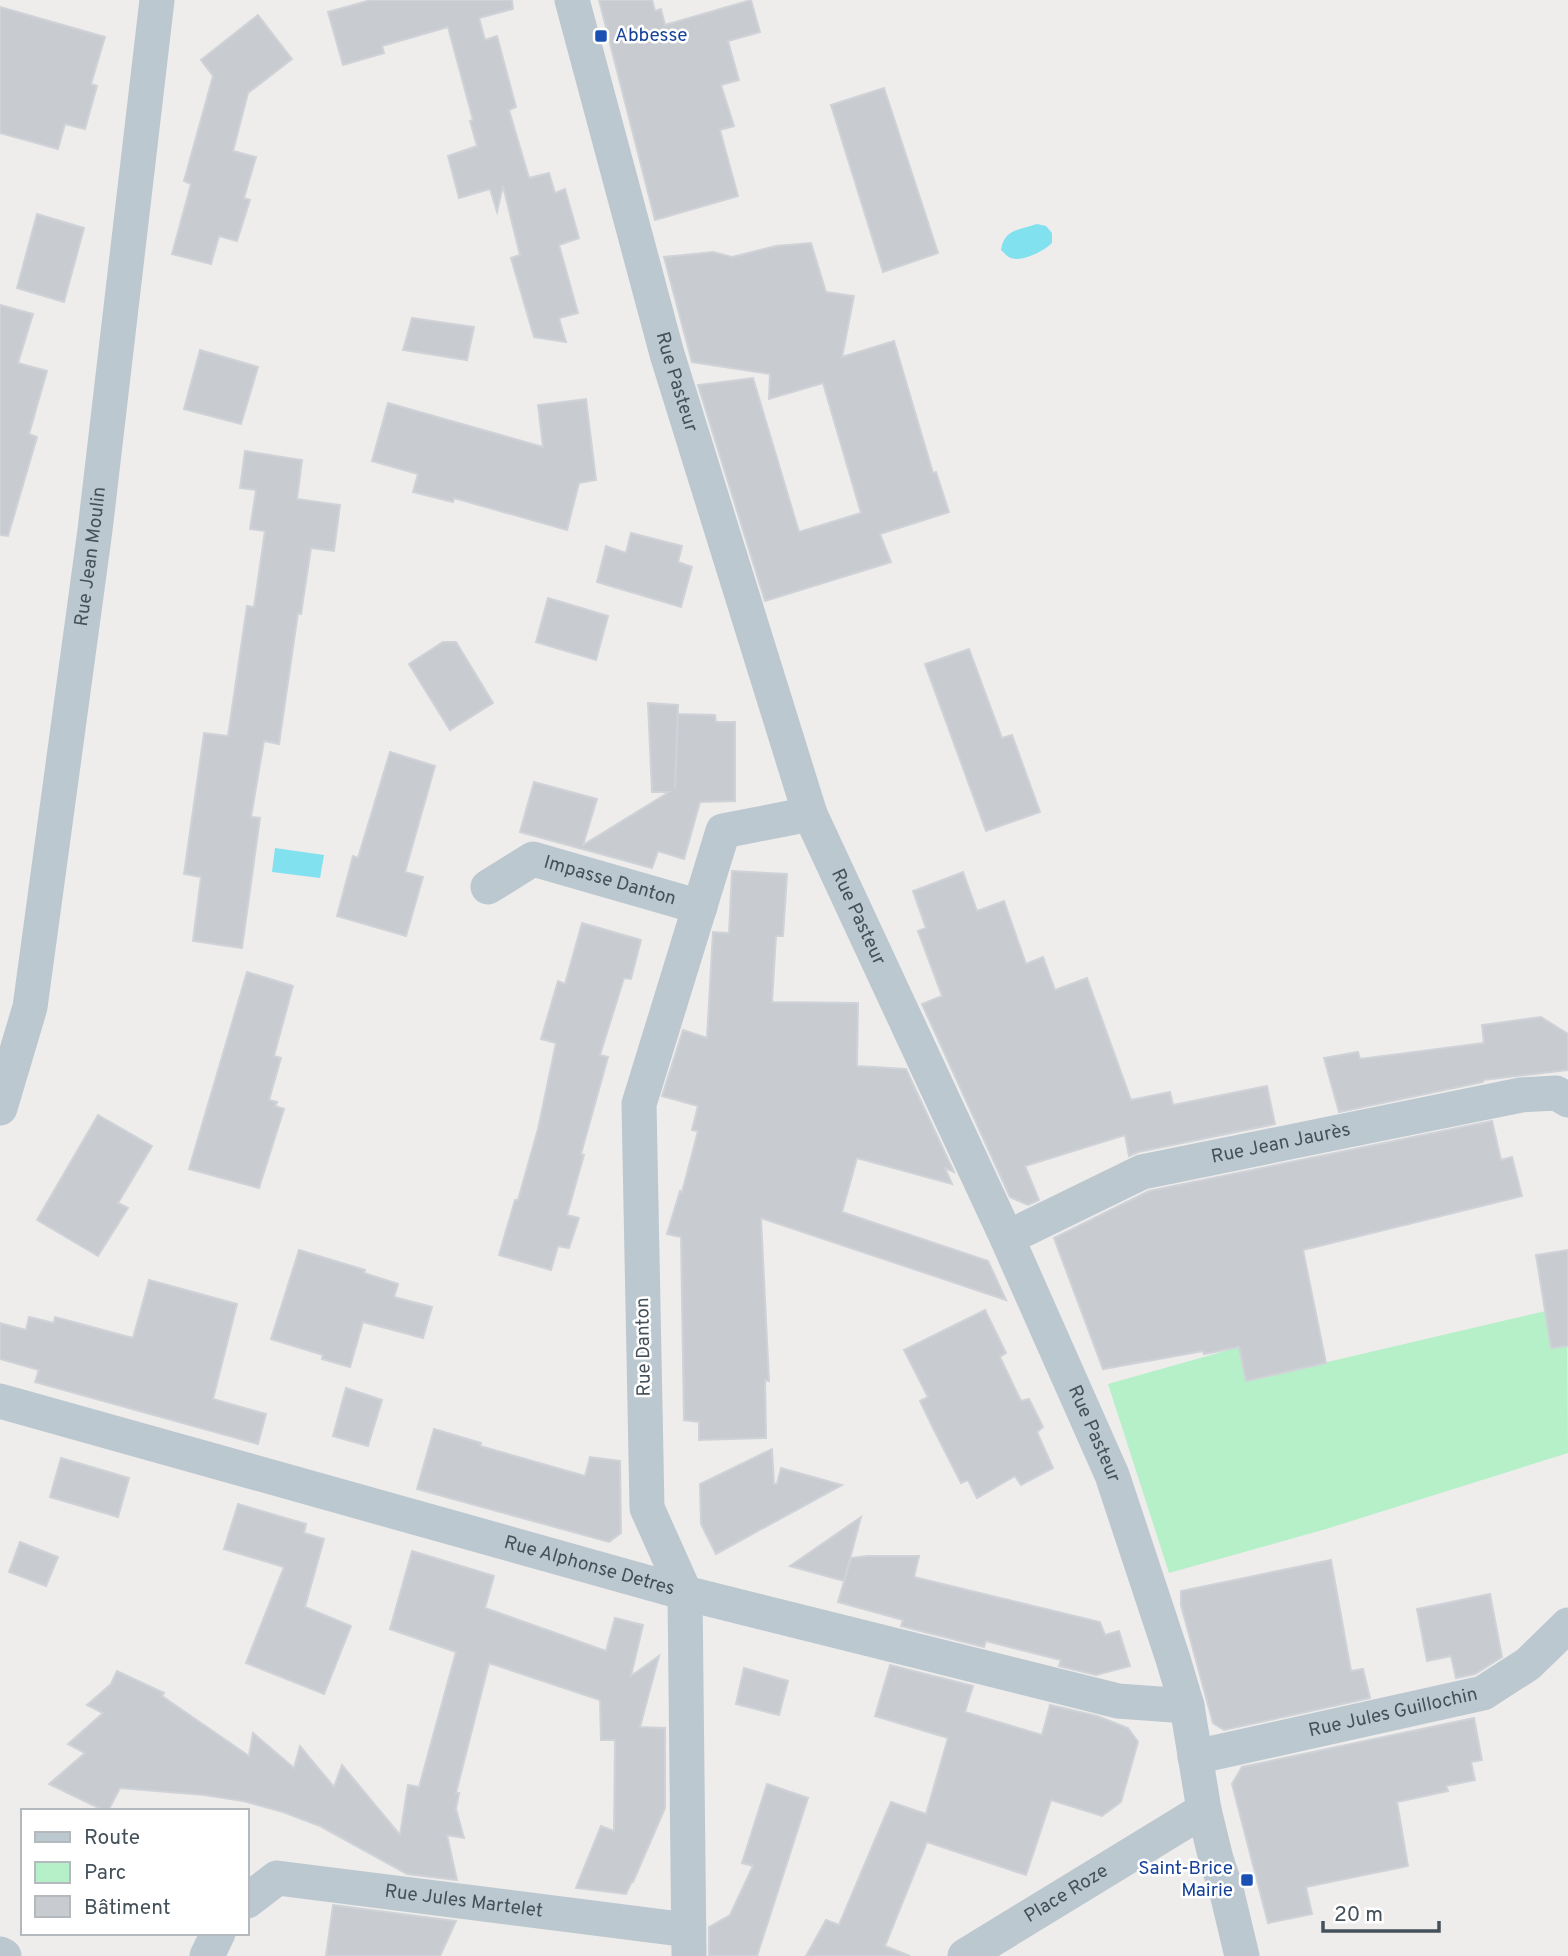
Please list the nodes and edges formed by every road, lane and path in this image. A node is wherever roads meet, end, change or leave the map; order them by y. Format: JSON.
{"nodes":[{"id":1,"x":157,"y":0,"type":"edge"},
{"id":2,"x":572,"y":0,"type":"edge"},
{"id":3,"x":810,"y":814,"type":"junction"},
{"id":4,"x":488,"y":887,"type":"dead end"},
{"id":5,"x":700,"y":907,"type":"junction"},
{"id":6,"x":1568,"y":1100,"type":"edge"},
{"id":7,"x":0,"y":1108,"type":"edge"},
{"id":8,"x":1007,"y":1238,"type":"junction"},
{"id":9,"x":0,"y":1401,"type":"edge"},
{"id":10,"x":685,"y":1593,"type":"junction"},
{"id":11,"x":1568,"y":1625,"type":"edge"},
{"id":12,"x":1187,"y":1706,"type":"junction"},
{"id":13,"x":1195,"y":1757,"type":"junction"},
{"id":14,"x":1204,"y":1810,"type":"junction"},
{"id":15,"x":248,"y":1900,"type":"edge"},
{"id":16,"x":217,"y":1935,"type":"edge"},
{"id":17,"x":689,"y":1943,"type":"edge"},
{"id":18,"x":207,"y":1956,"type":"edge"},
{"id":19,"x":965,"y":1956,"type":"edge"},
{"id":20,"x":1242,"y":1956,"type":"edge"}],
"edges":[{"from":1,"to":7,"type":"street","name":"Rue Jean Moulin"},
{"from":2,"to":3,"type":"street","name":"Rue Pasteur"},
{"from":3,"to":5,"type":"street","name":"Rue Danton"},
{"from":3,"to":8,"type":"street","name":"Rue Pasteur"},
{"from":4,"to":5,"type":"street","name":"Impasse Danton"},
{"from":5,"to":10,"type":"street","name":"Rue Danton"},
{"from":6,"to":8,"type":"street","name":"Rue Jean Jaurès"},
{"from":8,"to":12,"type":"street","name":"Rue Pasteur"},
{"from":9,"to":10,"type":"street","name":"Rue Alphonse Detres"},
{"from":10,"to":12,"type":"street","name":"Rue Alphonse Detres"},
{"from":10,"to":17,"type":"street","name":"Rue Danton"},
{"from":11,"to":13,"type":"street","name":"Rue Jules Guillochin"},
{"from":12,"to":13,"type":"street","name":"Rue Pasteur"},
{"from":13,"to":14,"type":"street","name":"Rue Pasteur"},
{"from":14,"to":19,"type":"street","name":"Place Roze"},
{"from":14,"to":20,"type":"street","name":"Rue Pasteur"},
{"from":15,"to":17,"type":"street","name":"Rue Jules Martelet"},
{"from":16,"to":18,"type":"street"}]}
